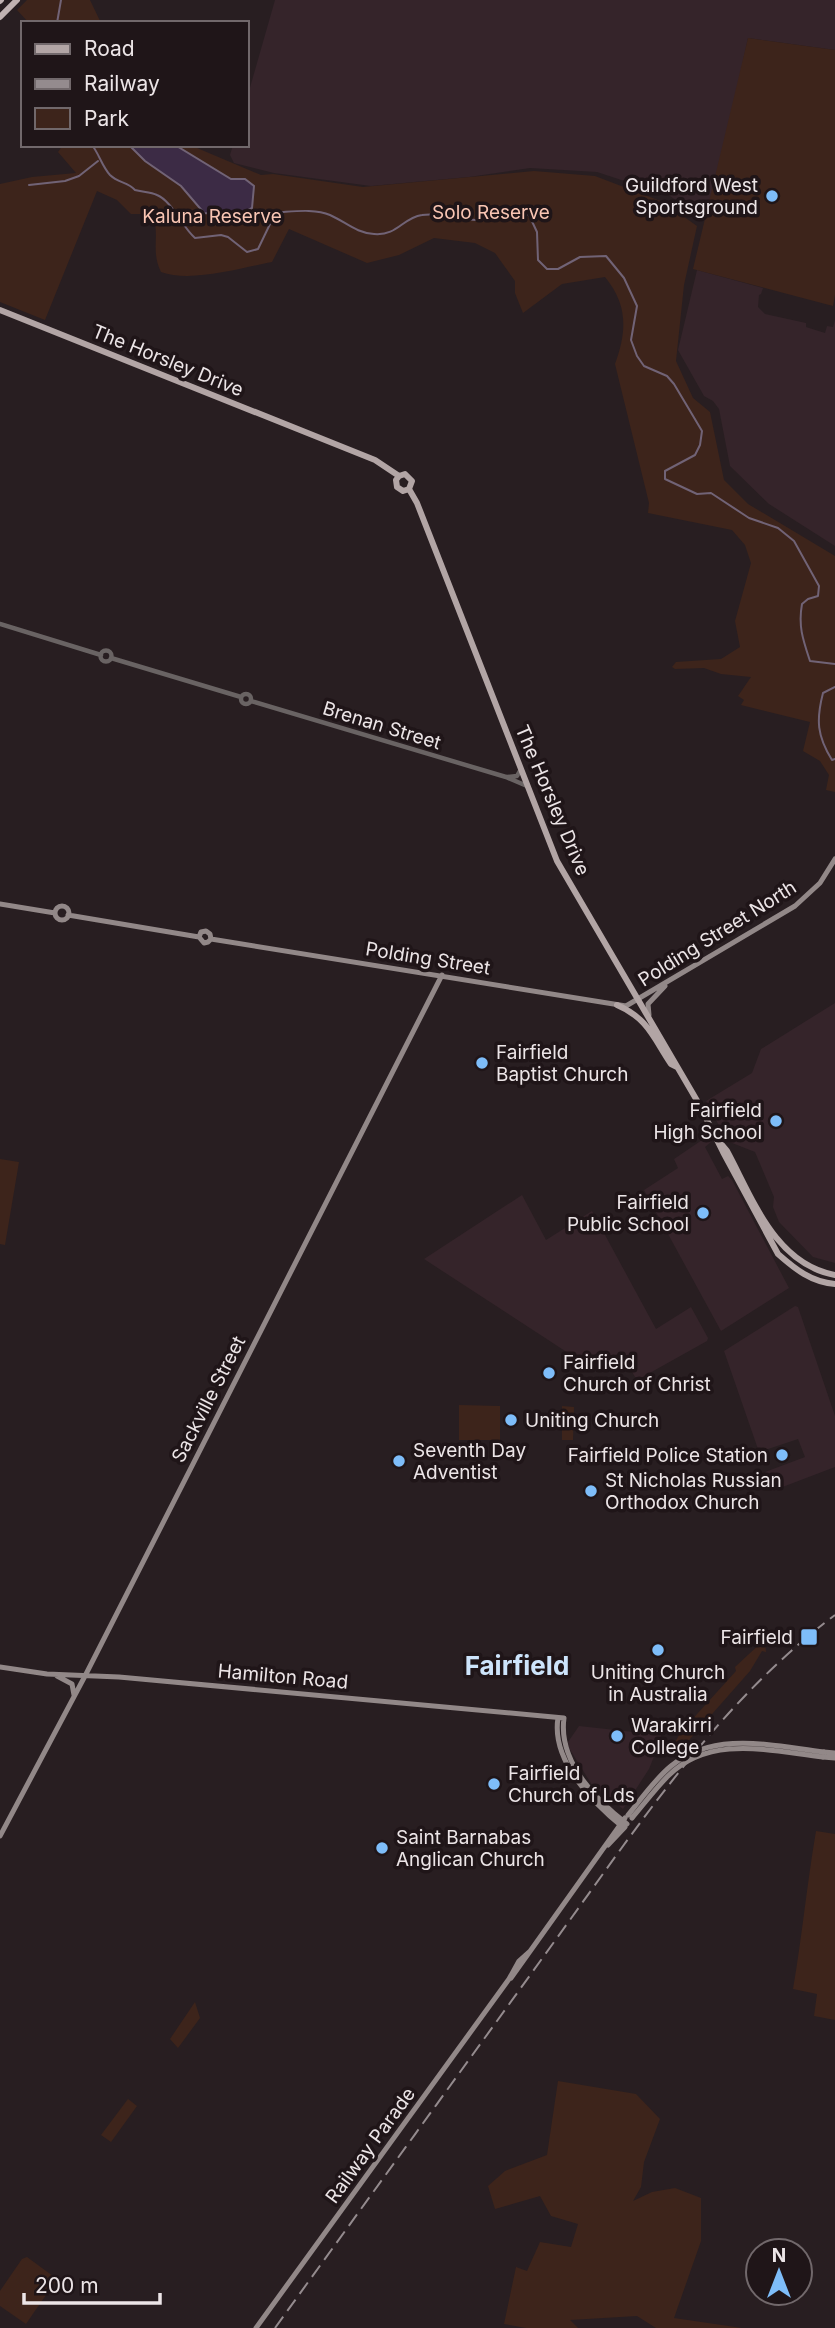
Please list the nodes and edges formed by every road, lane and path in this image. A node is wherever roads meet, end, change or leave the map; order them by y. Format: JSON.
{"nodes":[{"id":1,"x":17,"y":0,"type":"edge"},
{"id":2,"x":0,"y":17,"type":"edge"},
{"id":3,"x":0,"y":310,"type":"edge"},
{"id":4,"x":399,"y":476,"type":"junction"},
{"id":5,"x":409,"y":489,"type":"junction"},
{"id":6,"x":0,"y":624,"type":"edge"},
{"id":7,"x":521,"y":769,"type":"junction"},
{"id":8,"x":506,"y":777,"type":"junction"},
{"id":9,"x":528,"y":786,"type":"junction"},
{"id":10,"x":835,"y":859,"type":"edge"},
{"id":11,"x":0,"y":904,"type":"edge"},
{"id":12,"x":55,"y":913,"type":"junction"},
{"id":13,"x":68,"y":915,"type":"junction"},
{"id":14,"x":442,"y":975,"type":"junction"},
{"id":15,"x":667,"y":984,"type":"junction"},
{"id":16,"x":639,"y":1000,"type":"junction"},
{"id":17,"x":617,"y":1005,"type":"junction"},
{"id":18,"x":649,"y":1016,"type":"junction"},
{"id":19,"x":679,"y":1068,"type":"junction"},
{"id":20,"x":720,"y":1144,"type":"junction"},
{"id":21,"x":835,"y":1275,"type":"edge"},
{"id":22,"x":835,"y":1284,"type":"edge"},
{"id":23,"x":0,"y":1667,"type":"edge"},
{"id":24,"x":47,"y":1674,"type":"junction"},
{"id":25,"x":85,"y":1676,"type":"junction"},
{"id":26,"x":74,"y":1696,"type":"junction"},
{"id":27,"x":835,"y":1756,"type":"edge"},
{"id":28,"x":624,"y":1824,"type":"junction"},
{"id":29,"x":0,"y":1836,"type":"edge"},
{"id":30,"x":256,"y":2328,"type":"edge"}],
"edges":[{"from":1,"to":2,"type":"highway"},
{"from":3,"to":4,"type":"main road","name":"The Horsley Drive"},
{"from":4,"to":5,"type":"main road"},
{"from":4,"to":5,"type":"main road"},
{"from":5,"to":7,"type":"main road","name":"The Horsley Drive"},
{"from":6,"to":8,"type":"street","name":"Brenan Street"},
{"from":7,"to":8,"type":"street"},
{"from":7,"to":9,"type":"main road","name":"The Horsley Drive"},
{"from":8,"to":9,"type":"street","name":"Brenan Street"},
{"from":9,"to":16,"type":"main road","name":"The Horsley Drive"},
{"from":10,"to":15,"type":"main road","name":"Polding Street North"},
{"from":11,"to":12,"type":"main road"},
{"from":12,"to":13,"type":"main road"},
{"from":12,"to":13,"type":"main road"},
{"from":13,"to":14,"type":"main road","name":"Polding Street"},
{"from":14,"to":17,"type":"main road","name":"Polding Street"},
{"from":14,"to":25,"type":"main road","name":"Sackville Street"},
{"from":15,"to":16,"type":"main road","name":"Polding Street North"},
{"from":15,"to":18,"type":"main road"},
{"from":16,"to":17,"type":"main road","name":"Polding Street"},
{"from":16,"to":18,"type":"main road","name":"The Horsley Drive"},
{"from":17,"to":19,"type":"main road"},
{"from":18,"to":19,"type":"main road","name":"The Horsley Drive"},
{"from":19,"to":20,"type":"main road","name":"The Horsley Drive"},
{"from":20,"to":21,"type":"main road","name":"The Horsley Drive"},
{"from":20,"to":22,"type":"main road","name":"The Horsley Drive"},
{"from":23,"to":24,"type":"main road","name":"Hamilton Road"},
{"from":24,"to":25,"type":"main road","name":"Hamilton Road"},
{"from":24,"to":26,"type":"main road"},
{"from":25,"to":26,"type":"main road","name":"Sackville Street"},
{"from":25,"to":28,"type":"main road","name":"Hamilton Road"},
{"from":26,"to":29,"type":"main road","name":"Sackville Street"},
{"from":27,"to":28,"type":"main road","name":"Railway Parade","bridge":true},
{"from":28,"to":30,"type":"main road","name":"Railway Parade"}]}
